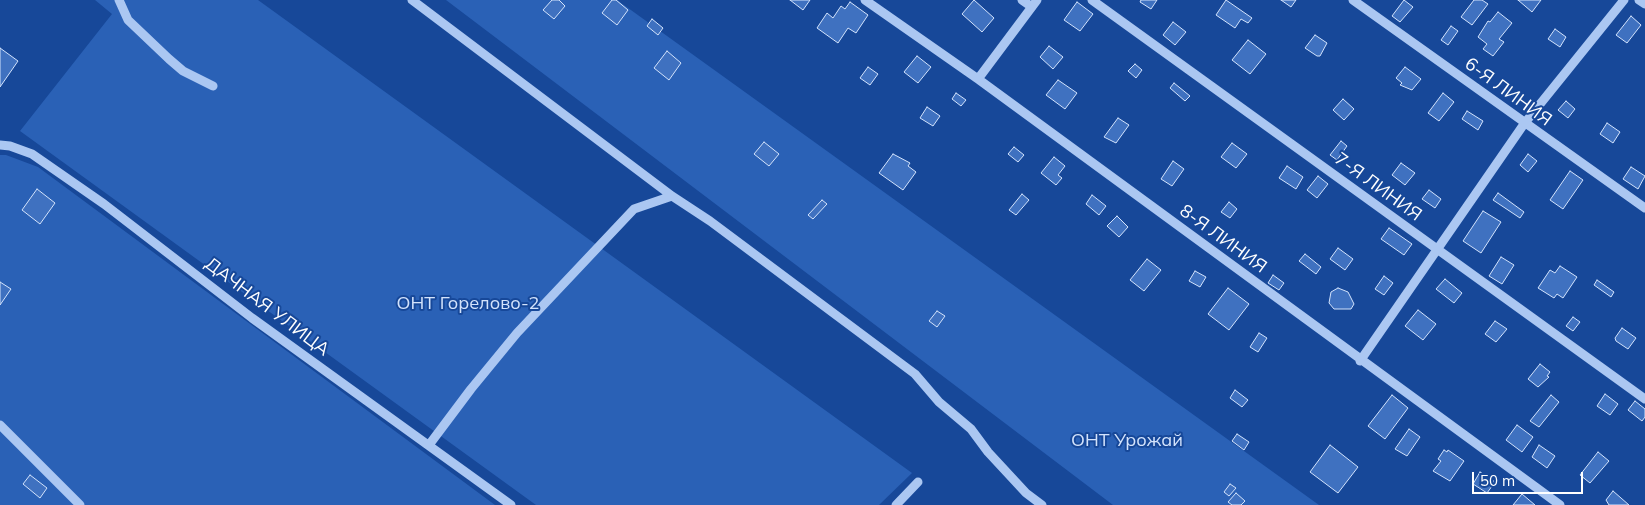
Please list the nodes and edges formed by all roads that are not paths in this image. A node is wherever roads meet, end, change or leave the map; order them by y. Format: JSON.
{"nodes":[{"id":1,"x":119,"y":0,"type":"edge"},
{"id":2,"x":412,"y":0,"type":"edge"},
{"id":3,"x":866,"y":0,"type":"edge"},
{"id":4,"x":1022,"y":0,"type":"edge"},
{"id":5,"x":1092,"y":0,"type":"edge"},
{"id":6,"x":1353,"y":0,"type":"edge"},
{"id":7,"x":1624,"y":0,"type":"edge"},
{"id":8,"x":1639,"y":0,"type":"edge"},
{"id":9,"x":1035,"y":4,"type":"edge"},
{"id":10,"x":1645,"y":4,"type":"edge"},
{"id":11,"x":978,"y":79,"type":"junction"},
{"id":12,"x":213,"y":86,"type":"dead end"},
{"id":13,"x":1524,"y":124,"type":"junction"},
{"id":14,"x":0,"y":145,"type":"edge"},
{"id":15,"x":672,"y":196,"type":"junction"},
{"id":16,"x":1645,"y":208,"type":"edge"},
{"id":17,"x":1436,"y":249,"type":"junction"},
{"id":18,"x":1360,"y":361,"type":"junction"},
{"id":19,"x":1645,"y":399,"type":"edge"},
{"id":20,"x":0,"y":425,"type":"edge"},
{"id":21,"x":429,"y":445,"type":"junction"},
{"id":22,"x":918,"y":482,"type":"dead end"},
{"id":23,"x":80,"y":505,"type":"edge"},
{"id":24,"x":511,"y":505,"type":"edge"},
{"id":25,"x":896,"y":505,"type":"edge"},
{"id":26,"x":1042,"y":505,"type":"edge"},
{"id":27,"x":1560,"y":505,"type":"edge"}],
"edges":[{"from":1,"to":12,"type":"street"},
{"from":2,"to":15,"type":"street"},
{"from":3,"to":11,"type":"street","name":"8-Я ЛИНИЯ"},
{"from":4,"to":9,"type":"street"},
{"from":5,"to":17,"type":"street","name":"7-Я ЛИНИЯ"},
{"from":6,"to":13,"type":"street","name":"6-Я ЛИНИЯ"},
{"from":7,"to":13,"type":"street"},
{"from":8,"to":10,"type":"street"},
{"from":9,"to":11,"type":"street"},
{"from":11,"to":18,"type":"street","name":"8-Я ЛИНИЯ"},
{"from":13,"to":16,"type":"street","name":"6-Я ЛИНИЯ"},
{"from":13,"to":17,"type":"street"},
{"from":14,"to":21,"type":"street","name":"ДАЧНАЯ УЛИЦА"},
{"from":15,"to":21,"type":"street"},
{"from":15,"to":26,"type":"street"},
{"from":17,"to":18,"type":"street"},
{"from":17,"to":19,"type":"street","name":"7-Я ЛИНИЯ"},
{"from":18,"to":27,"type":"street","name":"8-Я ЛИНИЯ"},
{"from":20,"to":23,"type":"street"},
{"from":21,"to":24,"type":"street","name":"ДАЧНАЯ УЛИЦА"},
{"from":22,"to":25,"type":"street"}]}
